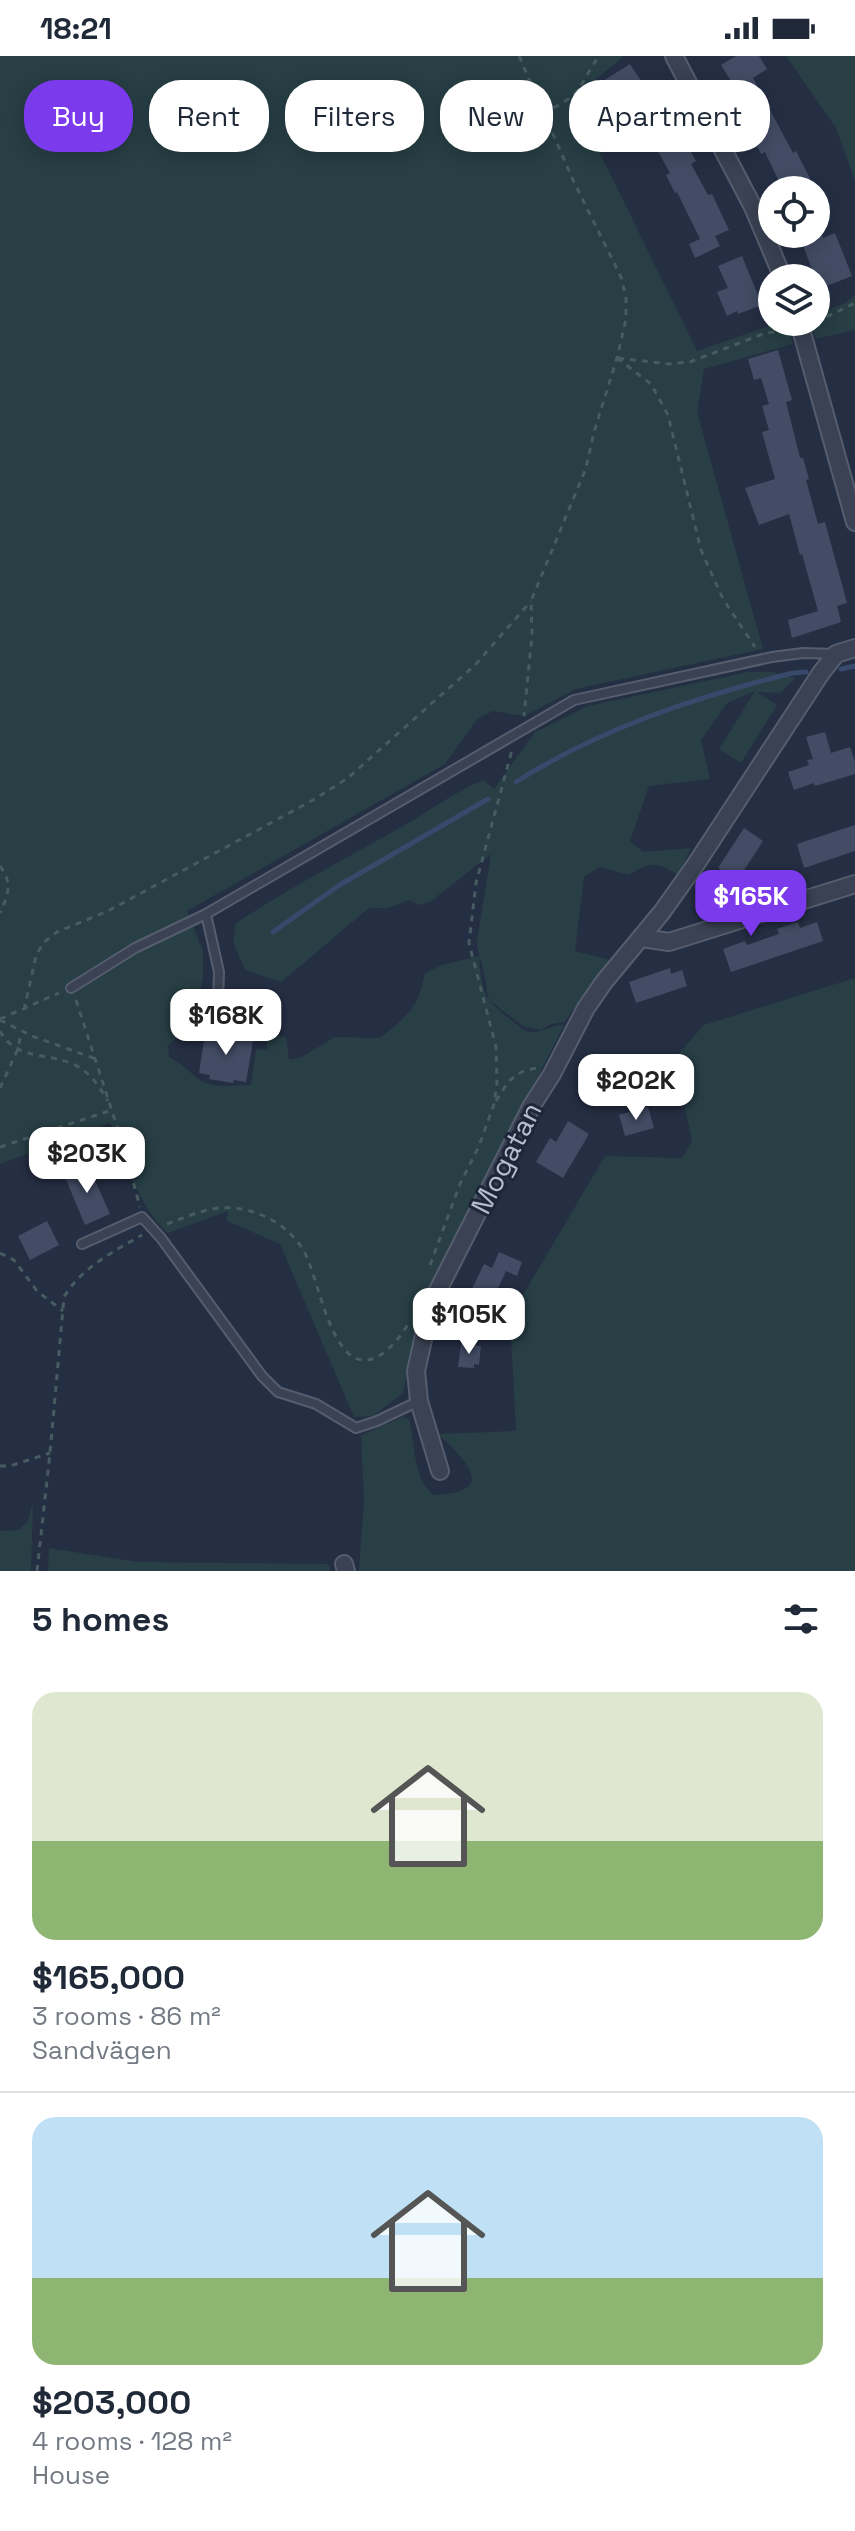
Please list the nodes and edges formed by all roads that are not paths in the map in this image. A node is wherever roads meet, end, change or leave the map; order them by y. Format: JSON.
{"nodes":[{"id":1,"x":674,"y":56,"type":"edge"},
{"id":2,"x":777,"y":264,"type":"edge"},
{"id":3,"x":808,"y":336,"type":"edge"},
{"id":4,"x":855,"y":522,"type":"edge"},
{"id":5,"x":855,"y":648,"type":"edge"},
{"id":6,"x":836,"y":654,"type":"junction"},
{"id":7,"x":855,"y":884,"type":"edge"},
{"id":8,"x":206,"y":914,"type":"junction"},
{"id":9,"x":642,"y":938,"type":"junction"},
{"id":10,"x":71,"y":988,"type":"road end"},
{"id":11,"x":218,"y":1003,"type":"dead end"},
{"id":12,"x":82,"y":1244,"type":"dead end"},
{"id":13,"x":419,"y":1401,"type":"junction"},
{"id":14,"x":440,"y":1471,"type":"dead end"}],
"edges":[{"from":1,"to":2,"type":"street"},
{"from":3,"to":4,"type":"street"},
{"from":5,"to":6,"type":"street"},
{"from":6,"to":8,"type":"lane"},
{"from":6,"to":9,"type":"street","name":"Mogatan"},
{"from":7,"to":9,"type":"street"},
{"from":8,"to":10,"type":"lane"},
{"from":8,"to":11,"type":"lane"},
{"from":9,"to":13,"type":"street","name":"Mogatan"},
{"from":12,"to":13,"type":"lane"},
{"from":13,"to":14,"type":"street","name":"Mogatan"}]}
